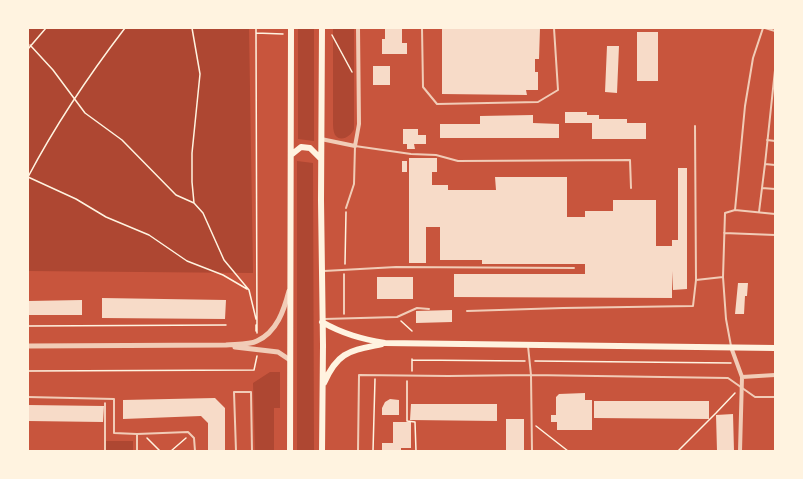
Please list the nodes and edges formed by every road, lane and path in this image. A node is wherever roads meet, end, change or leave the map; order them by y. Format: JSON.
{"nodes":[{"id":1,"x":46,"y":28,"type":"edge"},
{"id":2,"x":126,"y":28,"type":"edge"},
{"id":3,"x":192,"y":28,"type":"edge"},
{"id":4,"x":256,"y":28,"type":"edge"},
{"id":5,"x":291,"y":28,"type":"edge"},
{"id":6,"x":322,"y":28,"type":"edge"},
{"id":7,"x":358,"y":28,"type":"edge"},
{"id":8,"x":422,"y":28,"type":"edge"},
{"id":9,"x":554,"y":28,"type":"edge"},
{"id":10,"x":764,"y":28,"type":"edge"},
{"id":11,"x":772,"y":29,"type":"edge"},
{"id":12,"x":775,"y":31,"type":"edge"},
{"id":13,"x":256,"y":33,"type":"junction"},
{"id":14,"x":283,"y":34,"type":"dead end"},
{"id":15,"x":332,"y":35,"type":"dead end"},
{"id":16,"x":30,"y":45,"type":"junction"},
{"id":17,"x":28,"y":49,"type":"edge"},
{"id":18,"x":775,"y":70,"type":"edge"},
{"id":19,"x":358,"y":84,"type":"junction"},
{"id":20,"x":774,"y":93,"type":"edge"},
{"id":21,"x":74,"y":99,"type":"junction"},
{"id":22,"x":770,"y":116,"type":"junction"},
{"id":23,"x":775,"y":117,"type":"edge"},
{"id":24,"x":695,"y":126,"type":"dead end"},
{"id":25,"x":322,"y":139,"type":"junction"},
{"id":26,"x":768,"y":140,"type":"junction"},
{"id":27,"x":775,"y":141,"type":"edge"},
{"id":28,"x":355,"y":146,"type":"junction"},
{"id":29,"x":291,"y":155,"type":"junction"},
{"id":30,"x":321,"y":159,"type":"junction"},
{"id":31,"x":765,"y":164,"type":"junction"},
{"id":32,"x":775,"y":165,"type":"edge"},
{"id":33,"x":28,"y":177,"type":"edge"},
{"id":34,"x":631,"y":188,"type":"dead end"},
{"id":35,"x":762,"y":188,"type":"junction"},
{"id":36,"x":775,"y":189,"type":"edge"},
{"id":37,"x":194,"y":202,"type":"junction"},
{"id":38,"x":346,"y":208,"type":"joint"},
{"id":39,"x":735,"y":210,"type":"junction"},
{"id":40,"x":759,"y":212,"type":"junction"},
{"id":41,"x":775,"y":214,"type":"edge"},
{"id":42,"x":724,"y":233,"type":"junction"},
{"id":43,"x":775,"y":235,"type":"edge"},
{"id":44,"x":574,"y":268,"type":"dead end"},
{"id":45,"x":322,"y":271,"type":"junction"},
{"id":46,"x":723,"y":277,"type":"junction"},
{"id":47,"x":696,"y":280,"type":"junction"},
{"id":48,"x":291,"y":283,"type":"junction"},
{"id":49,"x":249,"y":290,"type":"junction"},
{"id":50,"x":429,"y":309,"type":"dead end"},
{"id":51,"x":468,"y":311,"type":"dead end"},
{"id":52,"x":397,"y":317,"type":"junction"},
{"id":53,"x":343,"y":318,"type":"junction"},
{"id":54,"x":322,"y":320,"type":"junction"},
{"id":55,"x":226,"y":325,"type":"dead end"},
{"id":56,"x":28,"y":326,"type":"edge"},
{"id":57,"x":256,"y":331,"type":"dead end"},
{"id":58,"x":412,"y":331,"type":"dead end"},
{"id":59,"x":257,"y":341,"type":"junction"},
{"id":60,"x":385,"y":343,"type":"junction"},
{"id":61,"x":226,"y":345,"type":"junction"},
{"id":62,"x":528,"y":345,"type":"junction"},
{"id":63,"x":28,"y":346,"type":"edge"},
{"id":64,"x":731,"y":347,"type":"junction"},
{"id":65,"x":775,"y":348,"type":"edge"},
{"id":66,"x":259,"y":349,"type":"junction"},
{"id":67,"x":290,"y":360,"type":"junction"},
{"id":68,"x":530,"y":361,"type":"junction"},
{"id":69,"x":737,"y":363,"type":"junction"},
{"id":70,"x":28,"y":371,"type":"edge"},
{"id":71,"x":375,"y":375,"type":"junction"},
{"id":72,"x":407,"y":375,"type":"junction"},
{"id":73,"x":412,"y":375,"type":"junction"},
{"id":74,"x":531,"y":375,"type":"junction"},
{"id":75,"x":775,"y":376,"type":"edge"},
{"id":76,"x":742,"y":377,"type":"junction"},
{"id":77,"x":741,"y":386,"type":"junction"},
{"id":78,"x":322,"y":388,"type":"junction"},
{"id":79,"x":28,"y":397,"type":"edge"},
{"id":80,"x":775,"y":397,"type":"edge"},
{"id":81,"x":105,"y":399,"type":"junction"},
{"id":82,"x":532,"y":422,"type":"junction"},
{"id":83,"x":137,"y":434,"type":"junction"},
{"id":84,"x":143,"y":434,"type":"junction"},
{"id":85,"x":190,"y":434,"type":"junction"},
{"id":86,"x":104,"y":451,"type":"edge"},
{"id":87,"x":137,"y":451,"type":"edge"},
{"id":88,"x":160,"y":451,"type":"edge"},
{"id":89,"x":171,"y":451,"type":"edge"},
{"id":90,"x":195,"y":451,"type":"edge"},
{"id":91,"x":236,"y":451,"type":"edge"},
{"id":92,"x":252,"y":451,"type":"edge"},
{"id":93,"x":290,"y":451,"type":"edge"},
{"id":94,"x":322,"y":451,"type":"edge"},
{"id":95,"x":358,"y":451,"type":"edge"},
{"id":96,"x":373,"y":451,"type":"edge"},
{"id":97,"x":416,"y":451,"type":"edge"},
{"id":98,"x":532,"y":451,"type":"edge"},
{"id":99,"x":568,"y":451,"type":"edge"},
{"id":100,"x":678,"y":451,"type":"edge"},
{"id":101,"x":740,"y":451,"type":"edge"}],
"edges":[{"from":1,"to":16,"type":"path"},
{"from":2,"to":21,"type":"path"},
{"from":3,"to":37,"type":"path"},
{"from":4,"to":13,"type":"path"},
{"from":5,"to":29,"type":"main road"},
{"from":6,"to":25,"type":"main road"},
{"from":7,"to":19,"type":"street"},
{"from":8,"to":9,"type":"lane"},
{"from":10,"to":11,"type":"lane"},
{"from":10,"to":39,"type":"lane"},
{"from":11,"to":12,"type":"lane"},
{"from":13,"to":14,"type":"path"},
{"from":13,"to":59,"type":"path"},
{"from":15,"to":19,"type":"path"},
{"from":16,"to":17,"type":"path"},
{"from":16,"to":21,"type":"path"},
{"from":18,"to":20,"type":"lane"},
{"from":19,"to":28,"type":"street"},
{"from":20,"to":22,"type":"lane"},
{"from":21,"to":33,"type":"path"},
{"from":21,"to":37,"type":"path"},
{"from":22,"to":23,"type":"lane"},
{"from":22,"to":26,"type":"lane"},
{"from":24,"to":47,"type":"lane"},
{"from":25,"to":28,"type":"street"},
{"from":25,"to":30,"type":"main road"},
{"from":26,"to":27,"type":"lane"},
{"from":26,"to":31,"type":"lane"},
{"from":28,"to":34,"type":"lane"},
{"from":28,"to":38,"type":"lane"},
{"from":29,"to":30,"type":"main road"},
{"from":29,"to":48,"type":"main road"},
{"from":30,"to":45,"type":"main road"},
{"from":31,"to":32,"type":"lane"},
{"from":31,"to":35,"type":"lane"},
{"from":33,"to":49,"type":"path"},
{"from":35,"to":36,"type":"lane"},
{"from":35,"to":40,"type":"lane"},
{"from":37,"to":49,"type":"path"},
{"from":38,"to":53,"type":"path"},
{"from":39,"to":40,"type":"lane"},
{"from":39,"to":42,"type":"lane"},
{"from":40,"to":41,"type":"lane"},
{"from":42,"to":43,"type":"lane"},
{"from":42,"to":46,"type":"lane"},
{"from":44,"to":45,"type":"lane"},
{"from":45,"to":54,"type":"main road"},
{"from":46,"to":47,"type":"lane"},
{"from":46,"to":64,"type":"lane"},
{"from":47,"to":51,"type":"lane"},
{"from":48,"to":59,"type":"street"},
{"from":48,"to":67,"type":"main road"},
{"from":49,"to":57,"type":"path"},
{"from":50,"to":52,"type":"lane"},
{"from":52,"to":53,"type":"lane"},
{"from":52,"to":58,"type":"path"},
{"from":53,"to":54,"type":"lane"},
{"from":54,"to":60,"type":"main road"},
{"from":54,"to":78,"type":"main road"},
{"from":55,"to":56,"type":"path"},
{"from":59,"to":61,"type":"street"},
{"from":60,"to":62,"type":"main road"},
{"from":60,"to":78,"type":"main road"},
{"from":61,"to":63,"type":"street"},
{"from":61,"to":66,"type":"street"},
{"from":62,"to":64,"type":"main road"},
{"from":62,"to":68,"type":"lane"},
{"from":64,"to":65,"type":"main road"},
{"from":64,"to":69,"type":"street"},
{"from":66,"to":67,"type":"street"},
{"from":66,"to":70,"type":"path"},
{"from":67,"to":93,"type":"main road"},
{"from":68,"to":69,"type":"path"},
{"from":68,"to":73,"type":"path"},
{"from":68,"to":74,"type":"lane"},
{"from":69,"to":76,"type":"street"},
{"from":71,"to":72,"type":"lane"},
{"from":71,"to":95,"type":"lane"},
{"from":71,"to":96,"type":"path"},
{"from":72,"to":73,"type":"lane"},
{"from":72,"to":97,"type":"path"},
{"from":73,"to":74,"type":"lane"},
{"from":74,"to":77,"type":"lane"},
{"from":74,"to":82,"type":"lane"},
{"from":75,"to":76,"type":"street"},
{"from":76,"to":77,"type":"street"},
{"from":77,"to":80,"type":"lane"},
{"from":77,"to":100,"type":"path"},
{"from":77,"to":101,"type":"street"},
{"from":78,"to":94,"type":"main road"},
{"from":79,"to":81,"type":"lane"},
{"from":81,"to":83,"type":"lane"},
{"from":81,"to":86,"type":"path"},
{"from":82,"to":98,"type":"lane"},
{"from":82,"to":99,"type":"path"},
{"from":83,"to":84,"type":"lane"},
{"from":83,"to":87,"type":"lane"},
{"from":84,"to":85,"type":"lane"},
{"from":84,"to":88,"type":"path"},
{"from":85,"to":89,"type":"path"},
{"from":85,"to":90,"type":"lane"},
{"from":91,"to":92,"type":"lane"}]}
